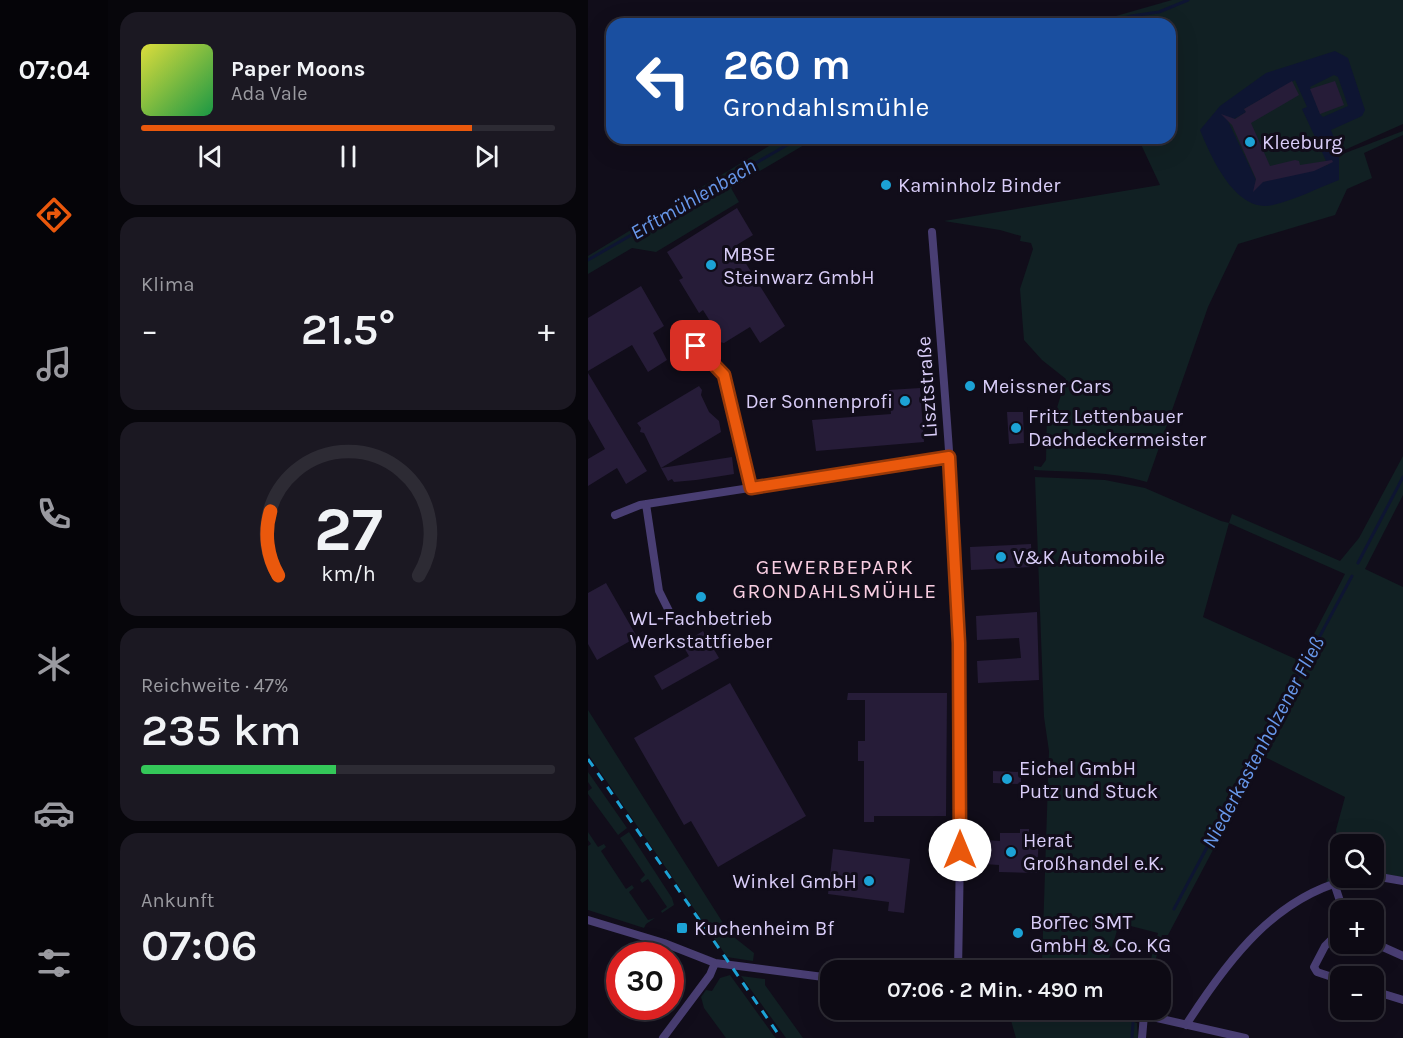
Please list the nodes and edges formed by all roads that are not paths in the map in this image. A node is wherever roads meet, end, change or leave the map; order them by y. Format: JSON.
{"nodes":[{"id":1,"x":932,"y":232,"type":"dead end"},
{"id":2,"x":696,"y":346,"type":"dead end"},
{"id":3,"x":949,"y":457,"type":"junction"},
{"id":4,"x":751,"y":488,"type":"junction"},
{"id":5,"x":646,"y":504,"type":"junction"},
{"id":6,"x":615,"y":515,"type":"dead end"},
{"id":7,"x":670,"y":615,"type":"dead end"},
{"id":8,"x":1384,"y":878,"type":"edge"},
{"id":9,"x":1403,"y":881,"type":"edge"},
{"id":10,"x":1330,"y":885,"type":"edge"},
{"id":11,"x":588,"y":920,"type":"edge"},
{"id":12,"x":1330,"y":941,"type":"edge"},
{"id":13,"x":1384,"y":947,"type":"edge"},
{"id":14,"x":1403,"y":956,"type":"edge"},
{"id":15,"x":958,"y":960,"type":"edge"},
{"id":16,"x":715,"y":963,"type":"junction"},
{"id":17,"x":1330,"y":976,"type":"edge"},
{"id":18,"x":820,"y":977,"type":"edge"},
{"id":19,"x":1384,"y":994,"type":"edge"},
{"id":20,"x":1403,"y":1000,"type":"edge"},
{"id":21,"x":1144,"y":1020,"type":"edge"},
{"id":22,"x":1165,"y":1020,"type":"edge"},
{"id":23,"x":1186,"y":1025,"type":"junction"},
{"id":24,"x":663,"y":1038,"type":"edge"},
{"id":25,"x":1142,"y":1038,"type":"edge"},
{"id":26,"x":1245,"y":1038,"type":"edge"}],
"edges":[{"from":1,"to":3,"type":"street","name":"Lisztstraße"},
{"from":2,"to":4,"type":"street"},
{"from":3,"to":4,"type":"street"},
{"from":3,"to":15,"type":"street","name":"Lisztstraße"},
{"from":4,"to":5,"type":"street"},
{"from":5,"to":6,"type":"street"},
{"from":5,"to":7,"type":"street"},
{"from":8,"to":9,"type":"street"},
{"from":10,"to":23,"type":"street"},
{"from":11,"to":16,"type":"street"},
{"from":12,"to":17,"type":"street"},
{"from":13,"to":14,"type":"street"},
{"from":16,"to":18,"type":"street"},
{"from":16,"to":24,"type":"street"},
{"from":19,"to":20,"type":"street"},
{"from":21,"to":25,"type":"street"},
{"from":22,"to":23,"type":"street"},
{"from":23,"to":26,"type":"street"}]}
